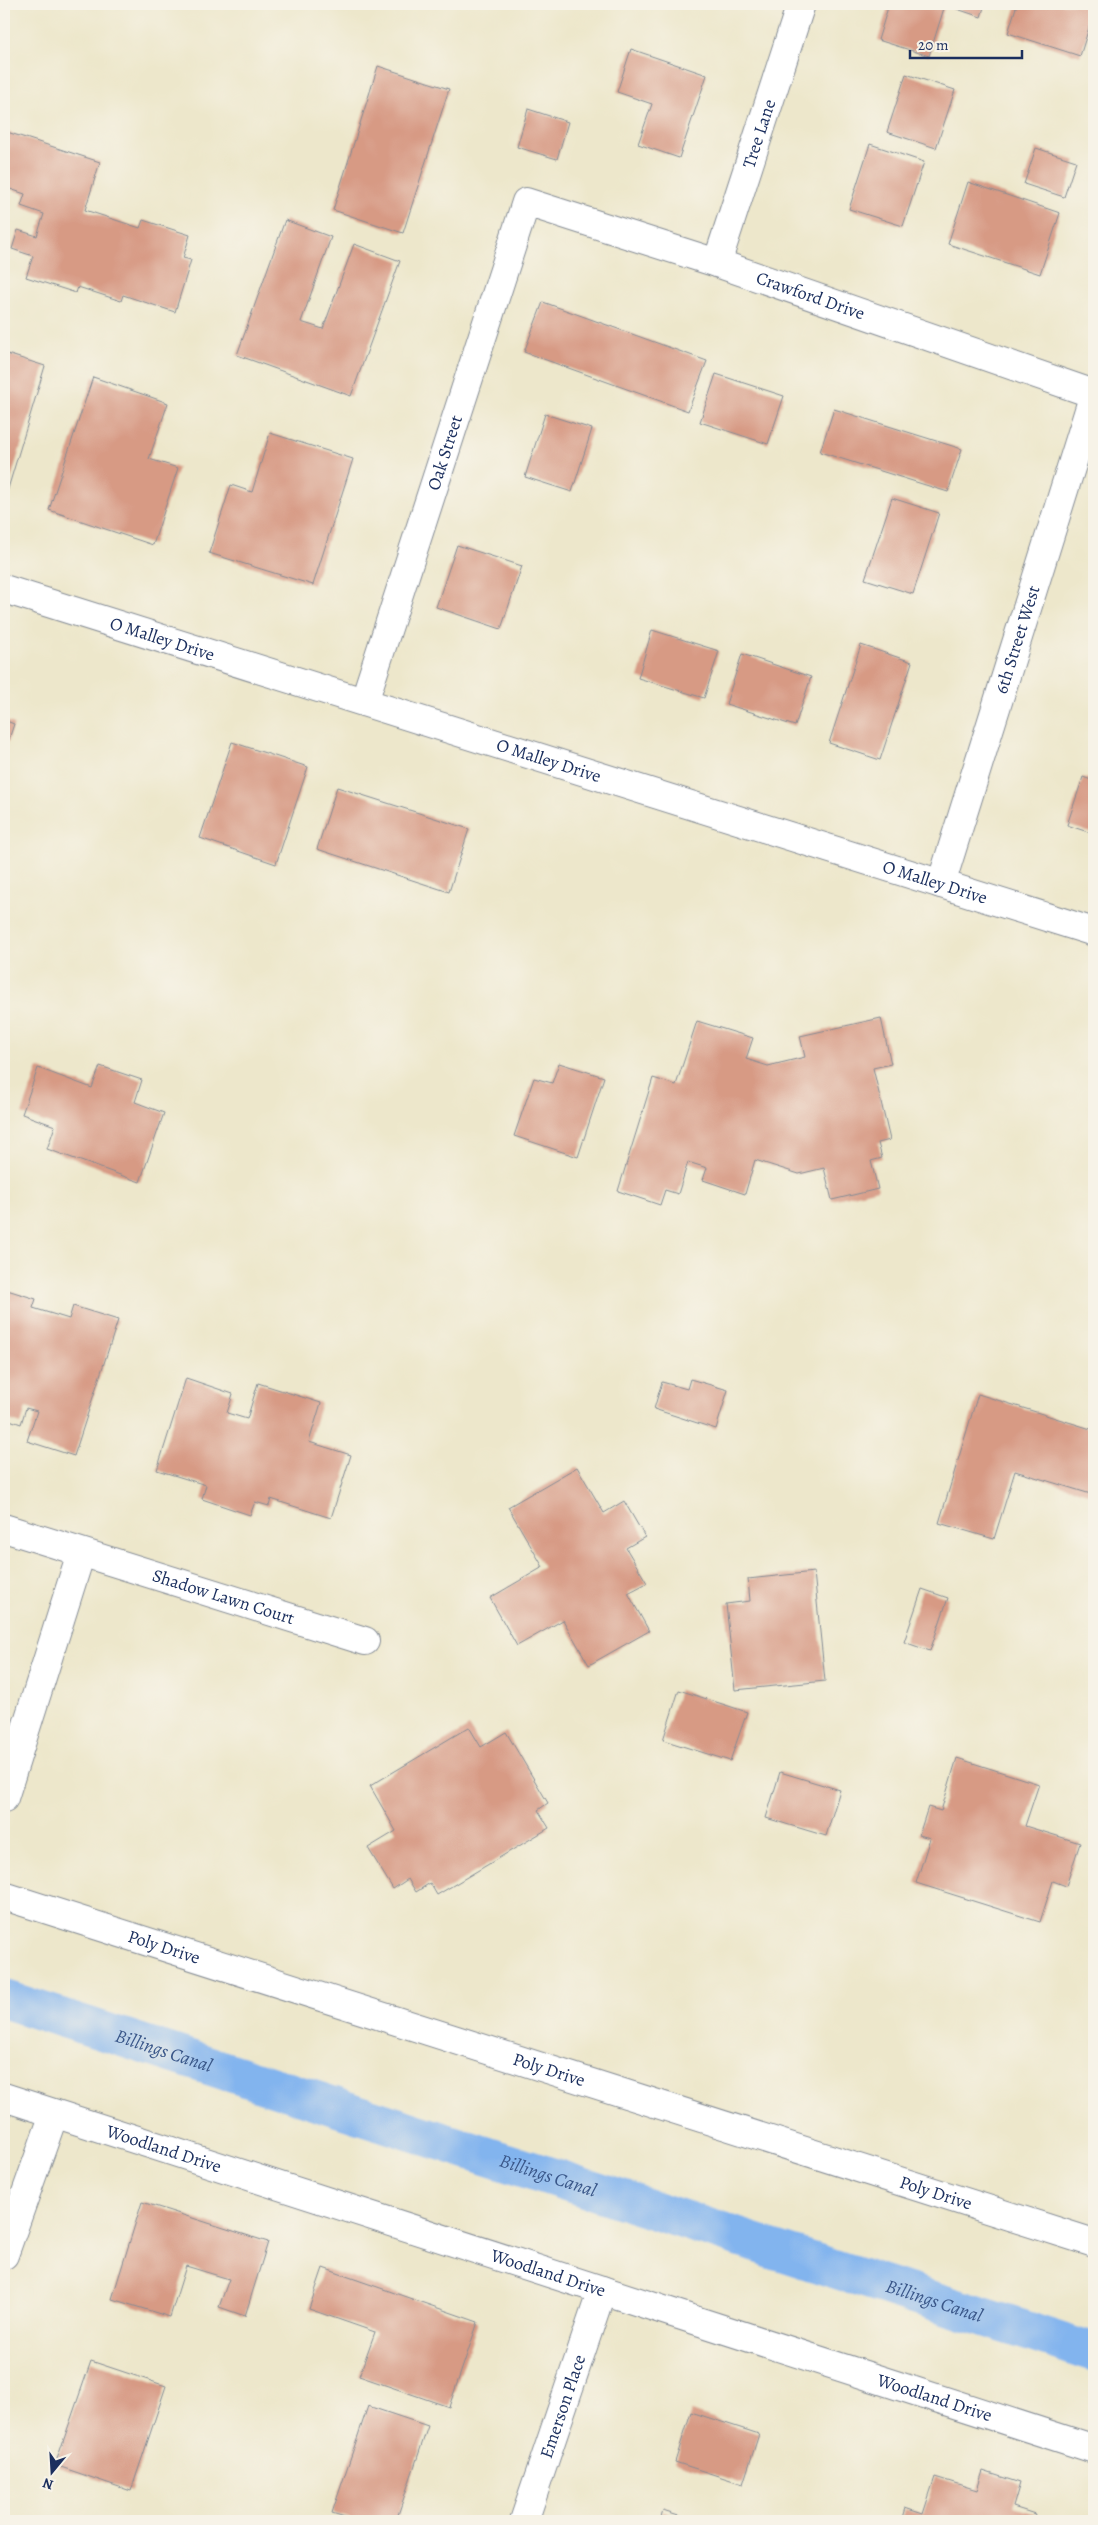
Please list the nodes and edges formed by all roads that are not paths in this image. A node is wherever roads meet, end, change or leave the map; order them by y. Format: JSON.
{"nodes":[{"id":1,"x":801,"y":4,"type":"edge"},
{"id":2,"x":526,"y":202,"type":"joint"},
{"id":3,"x":717,"y":263,"type":"junction"},
{"id":4,"x":1094,"y":394,"type":"edge"},
{"id":5,"x":4,"y":589,"type":"edge"},
{"id":6,"x":364,"y":702,"type":"junction"},
{"id":7,"x":941,"y":884,"type":"junction"},
{"id":8,"x":1094,"y":932,"type":"edge"},
{"id":9,"x":4,"y":1528,"type":"edge"},
{"id":10,"x":81,"y":1553,"type":"junction"},
{"id":11,"x":365,"y":1642,"type":"dead end"},
{"id":12,"x":4,"y":1798,"type":"edge"},
{"id":13,"x":4,"y":1896,"type":"edge"},
{"id":14,"x":4,"y":2098,"type":"edge"},
{"id":15,"x":54,"y":2114,"type":"junction"},
{"id":16,"x":1094,"y":2243,"type":"edge"},
{"id":17,"x":4,"y":2255,"type":"edge"},
{"id":18,"x":602,"y":2290,"type":"junction"},
{"id":19,"x":1094,"y":2449,"type":"edge"},
{"id":20,"x":524,"y":2521,"type":"edge"}],
"edges":[{"from":1,"to":3,"type":"street","name":"Tree Lane"},
{"from":2,"to":3,"type":"street","name":"Crawford Drive"},
{"from":2,"to":6,"type":"street","name":"Oak Street"},
{"from":3,"to":4,"type":"street","name":"Crawford Drive"},
{"from":4,"to":7,"type":"street","name":"6th Street West"},
{"from":5,"to":6,"type":"street","name":"O Malley Drive"},
{"from":6,"to":7,"type":"street","name":"O Malley Drive"},
{"from":7,"to":8,"type":"street","name":"O Malley Drive"},
{"from":9,"to":10,"type":"street","name":"Shadow Lawn Court"},
{"from":10,"to":11,"type":"street","name":"Shadow Lawn Court"},
{"from":10,"to":12,"type":"street"},
{"from":13,"to":16,"type":"street","name":"Poly Drive"},
{"from":14,"to":15,"type":"street","name":"Woodland Drive"},
{"from":15,"to":17,"type":"street"},
{"from":15,"to":18,"type":"street","name":"Woodland Drive"},
{"from":18,"to":19,"type":"street","name":"Woodland Drive"},
{"from":18,"to":20,"type":"street","name":"Emerson Place"}]}
